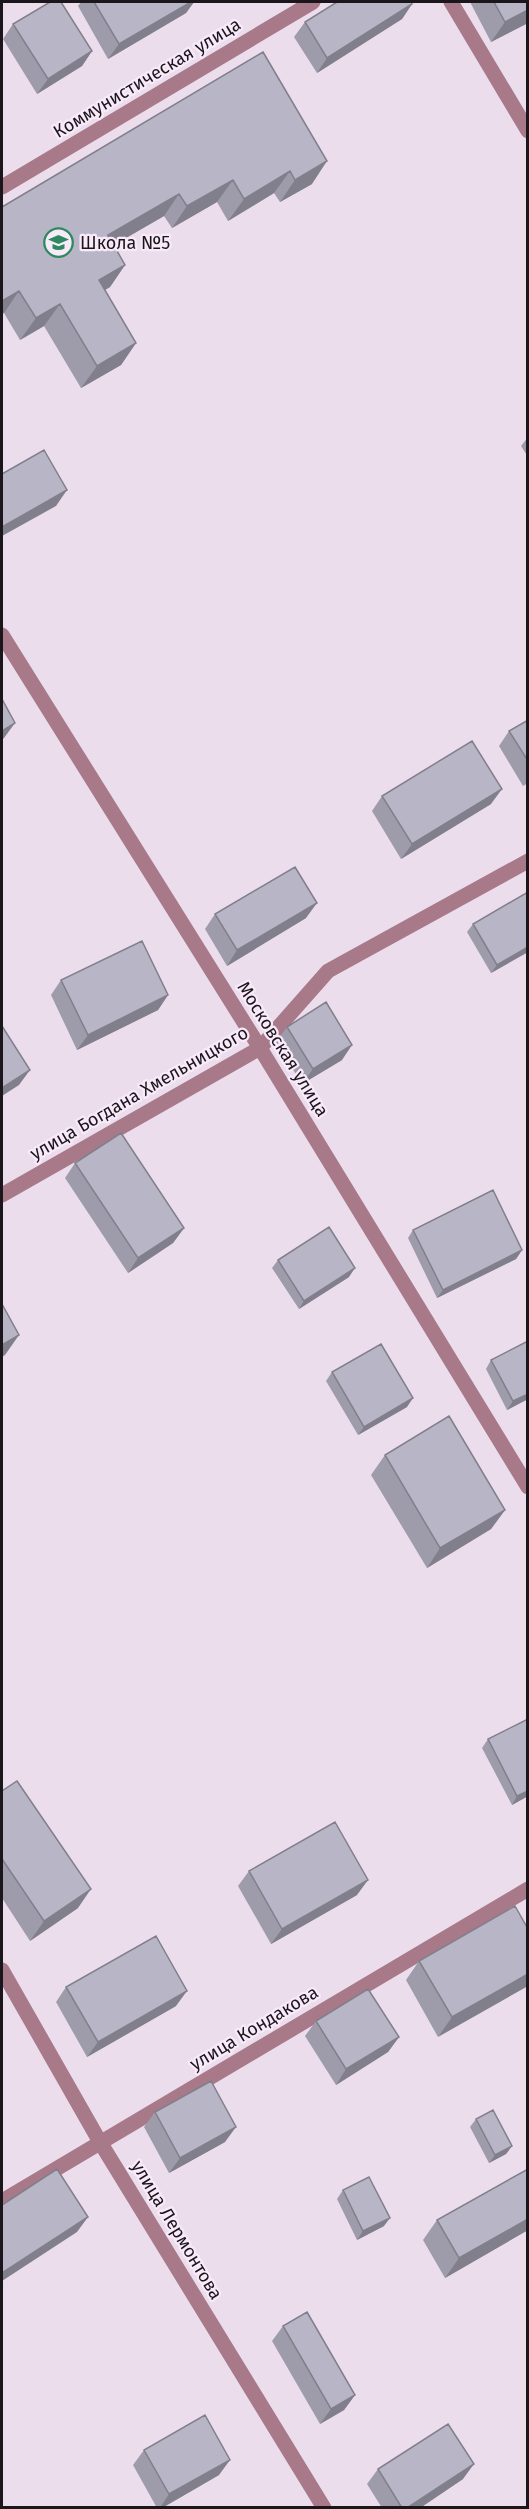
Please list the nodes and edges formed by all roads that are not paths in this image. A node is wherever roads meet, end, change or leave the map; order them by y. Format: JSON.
{"nodes":[{"id":1,"x":313,"y":2,"type":"edge"},
{"id":2,"x":451,"y":2,"type":"edge"},
{"id":3,"x":528,"y":131,"type":"edge"},
{"id":4,"x":2,"y":187,"type":"edge"},
{"id":5,"x":2,"y":635,"type":"edge"},
{"id":6,"x":528,"y":861,"type":"edge"},
{"id":7,"x":260,"y":1048,"type":"junction"},
{"id":8,"x":2,"y":1195,"type":"edge"},
{"id":9,"x":528,"y":1487,"type":"edge"},
{"id":10,"x":528,"y":1888,"type":"edge"},
{"id":11,"x":2,"y":1970,"type":"edge"},
{"id":12,"x":100,"y":2142,"type":"junction"},
{"id":13,"x":2,"y":2201,"type":"edge"},
{"id":14,"x":324,"y":2508,"type":"edge"}],
"edges":[{"from":1,"to":4,"type":"street","name":"Коммунистическая улица"},
{"from":2,"to":3,"type":"street"},
{"from":5,"to":7,"type":"street","name":"Московская улица"},
{"from":6,"to":7,"type":"street","name":"улица Богдана Хмельницкого"},
{"from":7,"to":8,"type":"street","name":"улица Богдана Хмельницкого"},
{"from":7,"to":9,"type":"street","name":"Московская улица"},
{"from":10,"to":12,"type":"street","name":"улица Кондакова"},
{"from":11,"to":12,"type":"street","name":"улица Лермонтова"},
{"from":12,"to":13,"type":"street","name":"улица Кондакова"},
{"from":12,"to":14,"type":"street","name":"улица Лермонтова"}]}
